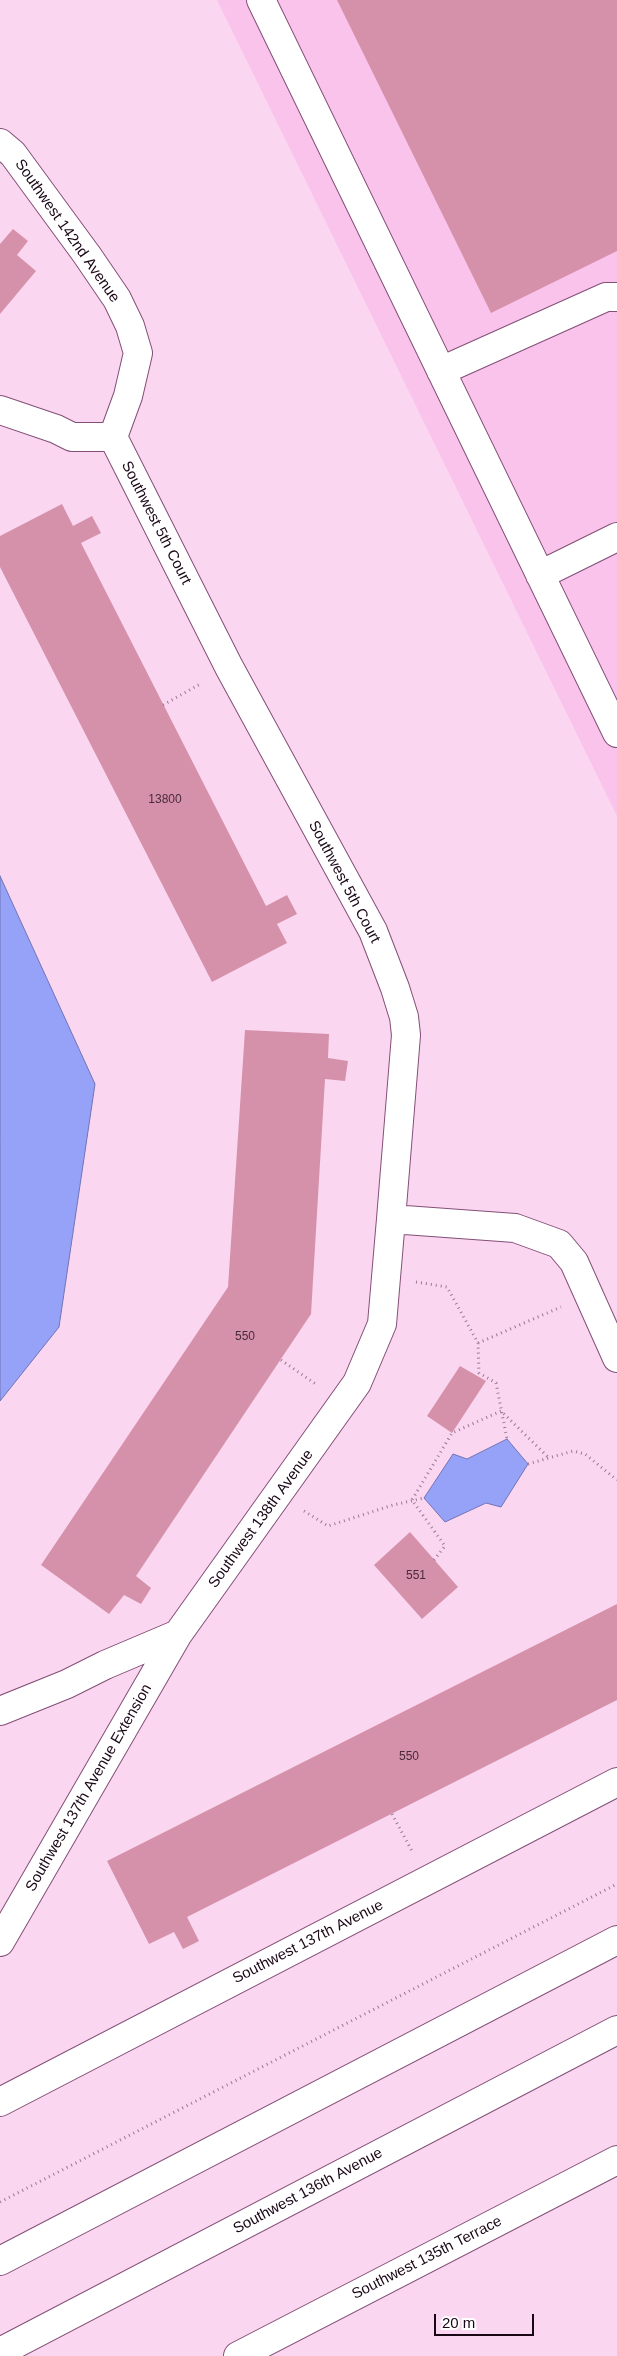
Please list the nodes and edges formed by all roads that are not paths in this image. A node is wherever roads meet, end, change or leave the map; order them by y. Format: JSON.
{"nodes":[{"id":1,"x":261,"y":0,"type":"edge"},
{"id":2,"x":0,"y":143,"type":"edge"},
{"id":3,"x":617,"y":297,"type":"edge"},
{"id":4,"x":441,"y":371,"type":"junction"},
{"id":5,"x":0,"y":410,"type":"edge"},
{"id":6,"x":112,"y":437,"type":"junction"},
{"id":7,"x":617,"y":537,"type":"edge"},
{"id":8,"x":540,"y":575,"type":"junction"},
{"id":9,"x":617,"y":733,"type":"edge"},
{"id":10,"x":391,"y":1220,"type":"junction"},
{"id":11,"x":617,"y":1358,"type":"edge"},
{"id":12,"x":178,"y":1634,"type":"junction"},
{"id":13,"x":0,"y":1711,"type":"edge"},
{"id":14,"x":617,"y":1782,"type":"edge"},
{"id":15,"x":0,"y":1895,"type":"edge"},
{"id":16,"x":6,"y":1931,"type":"edge"},
{"id":17,"x":617,"y":1940,"type":"edge"},
{"id":18,"x":617,"y":2030,"type":"edge"},
{"id":19,"x":0,"y":2102,"type":"edge"},
{"id":20,"x":617,"y":2160,"type":"edge"},
{"id":21,"x":0,"y":2261,"type":"edge"},
{"id":22,"x":0,"y":2352,"type":"edge"},
{"id":23,"x":238,"y":2356,"type":"edge"}],
"edges":[{"from":1,"to":4,"type":"street"},
{"from":2,"to":6,"type":"street","name":"Southwest 142nd Avenue"},
{"from":3,"to":4,"type":"street"},
{"from":4,"to":8,"type":"street"},
{"from":5,"to":6,"type":"street"},
{"from":6,"to":10,"type":"street","name":"Southwest 5th Court"},
{"from":7,"to":8,"type":"street"},
{"from":8,"to":9,"type":"street"},
{"from":10,"to":11,"type":"street"},
{"from":10,"to":12,"type":"street","name":"Southwest 138th Avenue"},
{"from":12,"to":13,"type":"street","name":"Southwest 138th Avenue"},
{"from":12,"to":16,"type":"street","name":"Southwest 137th Avenue Extension"},
{"from":14,"to":19,"type":"street","name":"Southwest 137th Avenue"},
{"from":15,"to":16,"type":"street"},
{"from":17,"to":21,"type":"street"},
{"from":18,"to":22,"type":"street","name":"Southwest 136th Avenue"},
{"from":20,"to":23,"type":"street","name":"Southwest 135th Terrace"}]}
